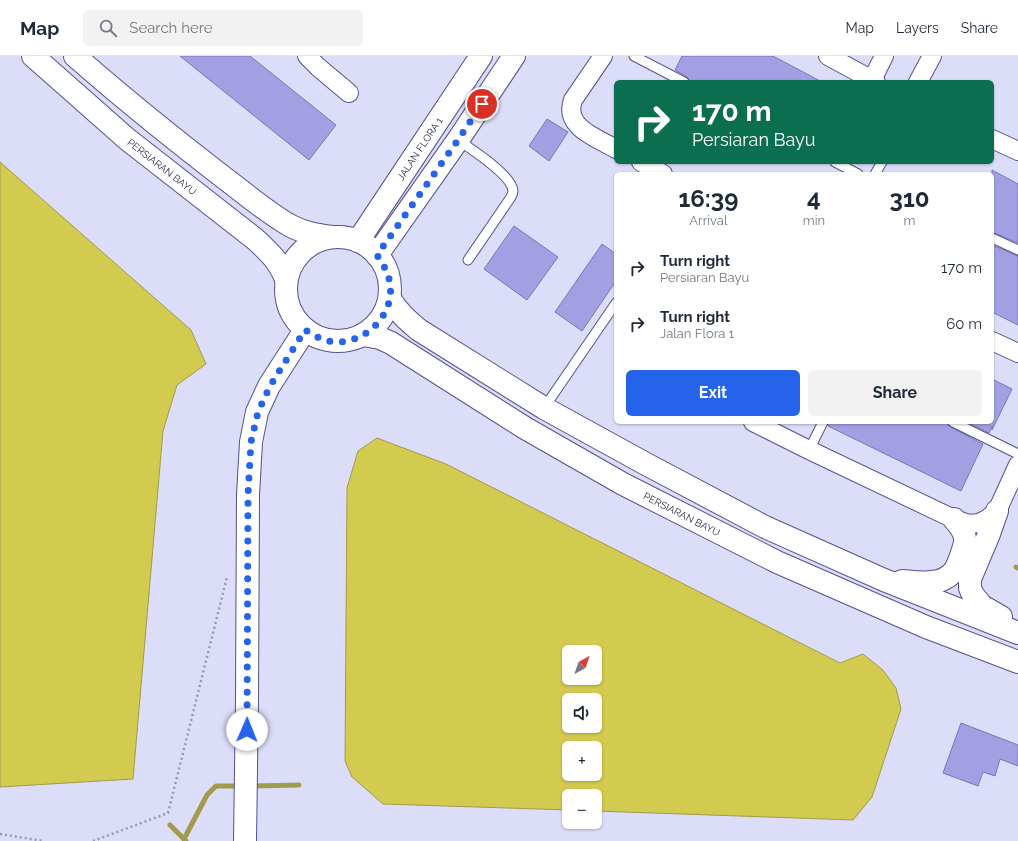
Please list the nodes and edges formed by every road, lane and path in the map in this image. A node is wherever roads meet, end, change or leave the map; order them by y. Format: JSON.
{"nodes":[{"id":1,"x":33,"y":56,"type":"edge"},
{"id":2,"x":75,"y":56,"type":"edge"},
{"id":3,"x":307,"y":56,"type":"edge"},
{"id":4,"x":481,"y":56,"type":"edge"},
{"id":5,"x":514,"y":56,"type":"edge"},
{"id":6,"x":603,"y":56,"type":"edge"},
{"id":7,"x":634,"y":56,"type":"edge"},
{"id":8,"x":828,"y":56,"type":"edge"},
{"id":9,"x":884,"y":56,"type":"edge"},
{"id":10,"x":932,"y":56,"type":"edge"},
{"id":11,"x":680,"y":80,"type":"edge"},
{"id":12,"x":872,"y":80,"type":"edge"},
{"id":13,"x":874,"y":80,"type":"edge"},
{"id":14,"x":919,"y":80,"type":"edge"},
{"id":15,"x":349,"y":93,"type":"dead end"},
{"id":16,"x":458,"y":140,"type":"junction"},
{"id":17,"x":994,"y":140,"type":"edge"},
{"id":18,"x":614,"y":148,"type":"edge"},
{"id":19,"x":1018,"y":151,"type":"edge"},
{"id":20,"x":645,"y":164,"type":"edge"},
{"id":21,"x":839,"y":164,"type":"edge"},
{"id":22,"x":659,"y":172,"type":"edge"},
{"id":23,"x":854,"y":172,"type":"edge"},
{"id":24,"x":332,"y":237,"type":"junction"},
{"id":25,"x":994,"y":239,"type":"edge"},
{"id":26,"x":358,"y":241,"type":"junction"},
{"id":27,"x":1018,"y":250,"type":"edge"},
{"id":28,"x":377,"y":255,"type":"junction"},
{"id":29,"x":468,"y":260,"type":"dead end"},
{"id":30,"x":286,"y":279,"type":"junction"},
{"id":31,"x":390,"y":299,"type":"junction"},
{"id":32,"x":614,"y":306,"type":"edge"},
{"id":33,"x":305,"y":330,"type":"junction"},
{"id":34,"x":363,"y":335,"type":"junction"},
{"id":35,"x":994,"y":342,"type":"edge"},
{"id":36,"x":1018,"y":353,"type":"edge"},
{"id":37,"x":544,"y":408,"type":"junction"},
{"id":38,"x":757,"y":424,"type":"edge"},
{"id":39,"x":822,"y":424,"type":"edge"},
{"id":40,"x":958,"y":424,"type":"edge"},
{"id":41,"x":809,"y":450,"type":"junction"},
{"id":42,"x":1018,"y":454,"type":"edge"},
{"id":43,"x":1018,"y":465,"type":"edge"},
{"id":44,"x":997,"y":511,"type":"junction"},
{"id":45,"x":954,"y":519,"type":"junction"},
{"id":46,"x":229,"y":571,"type":"dead end"},
{"id":47,"x":884,"y":580,"type":"junction"},
{"id":48,"x":1018,"y":627,"type":"edge"},
{"id":49,"x":1018,"y":633,"type":"edge"},
{"id":50,"x":1018,"y":662,"type":"edge"},
{"id":51,"x":0,"y":834,"type":"edge"},
{"id":52,"x":43,"y":841,"type":"edge"},
{"id":53,"x":93,"y":841,"type":"edge"},
{"id":54,"x":245,"y":841,"type":"edge"}],
"edges":[{"from":1,"to":30,"type":"main road","name":"PERSIARAN BAYU"},
{"from":2,"to":24,"type":"main road","name":"PERSIARAN BAYU"},
{"from":3,"to":15,"type":"street"},
{"from":4,"to":26,"type":"main road","name":"JALAN FLORA 1"},
{"from":5,"to":16,"type":"main road"},
{"from":6,"to":18,"type":"street"},
{"from":7,"to":11,"type":"lane"},
{"from":8,"to":12,"type":"street"},
{"from":9,"to":13,"type":"street"},
{"from":10,"to":14,"type":"street"},
{"from":16,"to":28,"type":"main road"},
{"from":16,"to":29,"type":"lane"},
{"from":17,"to":19,"type":"street"},
{"from":20,"to":22,"type":"street"},
{"from":21,"to":23,"type":"lane"},
{"from":24,"to":26,"type":"main road","name":"PERSIARAN BAYU"},
{"from":24,"to":30,"type":"main road","name":"PERSIARAN BAYU"},
{"from":25,"to":27,"type":"lane"},
{"from":26,"to":28,"type":"main road","name":"PERSIARAN BAYU"},
{"from":28,"to":31,"type":"main road","name":"PERSIARAN BAYU"},
{"from":30,"to":33,"type":"main road","name":"PERSIARAN BAYU"},
{"from":31,"to":34,"type":"main road","name":"PERSIARAN BAYU"},
{"from":31,"to":37,"type":"main road"},
{"from":32,"to":37,"type":"lane"},
{"from":33,"to":34,"type":"main road","name":"PERSIARAN BAYU"},
{"from":33,"to":54,"type":"main road"},
{"from":34,"to":50,"type":"main road","name":"PERSIARAN BAYU"},
{"from":35,"to":36,"type":"street"},
{"from":37,"to":47,"type":"main road"},
{"from":38,"to":41,"type":"street"},
{"from":39,"to":41,"type":"lane"},
{"from":40,"to":42,"type":"lane"},
{"from":41,"to":45,"type":"street"},
{"from":43,"to":44,"type":"street"},
{"from":44,"to":45,"type":"street"},
{"from":44,"to":48,"type":"main road"},
{"from":45,"to":47,"type":"main road"},
{"from":46,"to":53,"type":"path"},
{"from":47,"to":49,"type":"main road"},
{"from":51,"to":52,"type":"path"}]}
